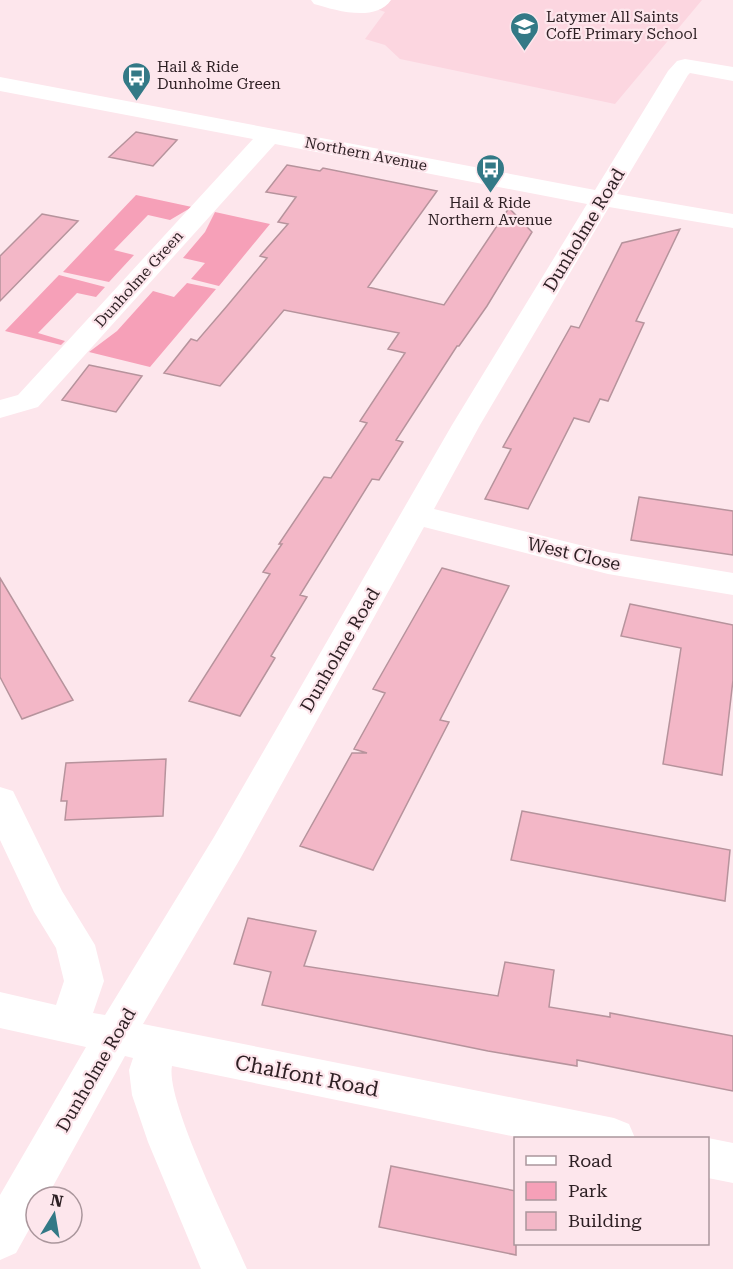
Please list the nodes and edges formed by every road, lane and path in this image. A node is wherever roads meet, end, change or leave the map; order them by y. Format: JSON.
{"nodes":[{"id":1,"x":321,"y":0,"type":"edge"},
{"id":2,"x":381,"y":0,"type":"edge"},
{"id":3,"x":733,"y":74,"type":"edge"},
{"id":4,"x":0,"y":84,"type":"edge"},
{"id":5,"x":269,"y":136,"type":"junction"},
{"id":6,"x":603,"y":199,"type":"junction"},
{"id":7,"x":733,"y":221,"type":"edge"},
{"id":8,"x":0,"y":409,"type":"edge"},
{"id":9,"x":417,"y":515,"type":"junction"},
{"id":10,"x":733,"y":585,"type":"edge"},
{"id":11,"x":0,"y":801,"type":"edge"},
{"id":12,"x":0,"y":1010,"type":"edge"},
{"id":13,"x":69,"y":1024,"type":"junction"},
{"id":14,"x":116,"y":1035,"type":"junction"},
{"id":15,"x":157,"y":1045,"type":"junction"},
{"id":16,"x":609,"y":1137,"type":"edge"},
{"id":17,"x":709,"y":1158,"type":"edge"},
{"id":18,"x":733,"y":1163,"type":"edge"},
{"id":19,"x":0,"y":1238,"type":"edge"},
{"id":20,"x":224,"y":1269,"type":"edge"}],
"edges":[{"from":1,"to":2,"type":"street"},
{"from":3,"to":6,"type":"street","name":"Dunholme Road"},
{"from":4,"to":5,"type":"street","name":"Northern Avenue"},
{"from":5,"to":6,"type":"street","name":"Northern Avenue"},
{"from":5,"to":8,"type":"street","name":"Dunholme Green"},
{"from":6,"to":7,"type":"street","name":"Northern Avenue"},
{"from":6,"to":9,"type":"street","name":"Dunholme Road"},
{"from":9,"to":10,"type":"street","name":"West Close"},
{"from":9,"to":14,"type":"street","name":"Dunholme Road"},
{"from":11,"to":13,"type":"street"},
{"from":12,"to":13,"type":"street","name":"Chalfont Road"},
{"from":13,"to":14,"type":"street","name":"Chalfont Road"},
{"from":14,"to":15,"type":"street","name":"Chalfont Road"},
{"from":14,"to":19,"type":"street","name":"Dunholme Road"},
{"from":15,"to":16,"type":"street","name":"Chalfont Road"},
{"from":15,"to":20,"type":"street"},
{"from":17,"to":18,"type":"street"}]}
